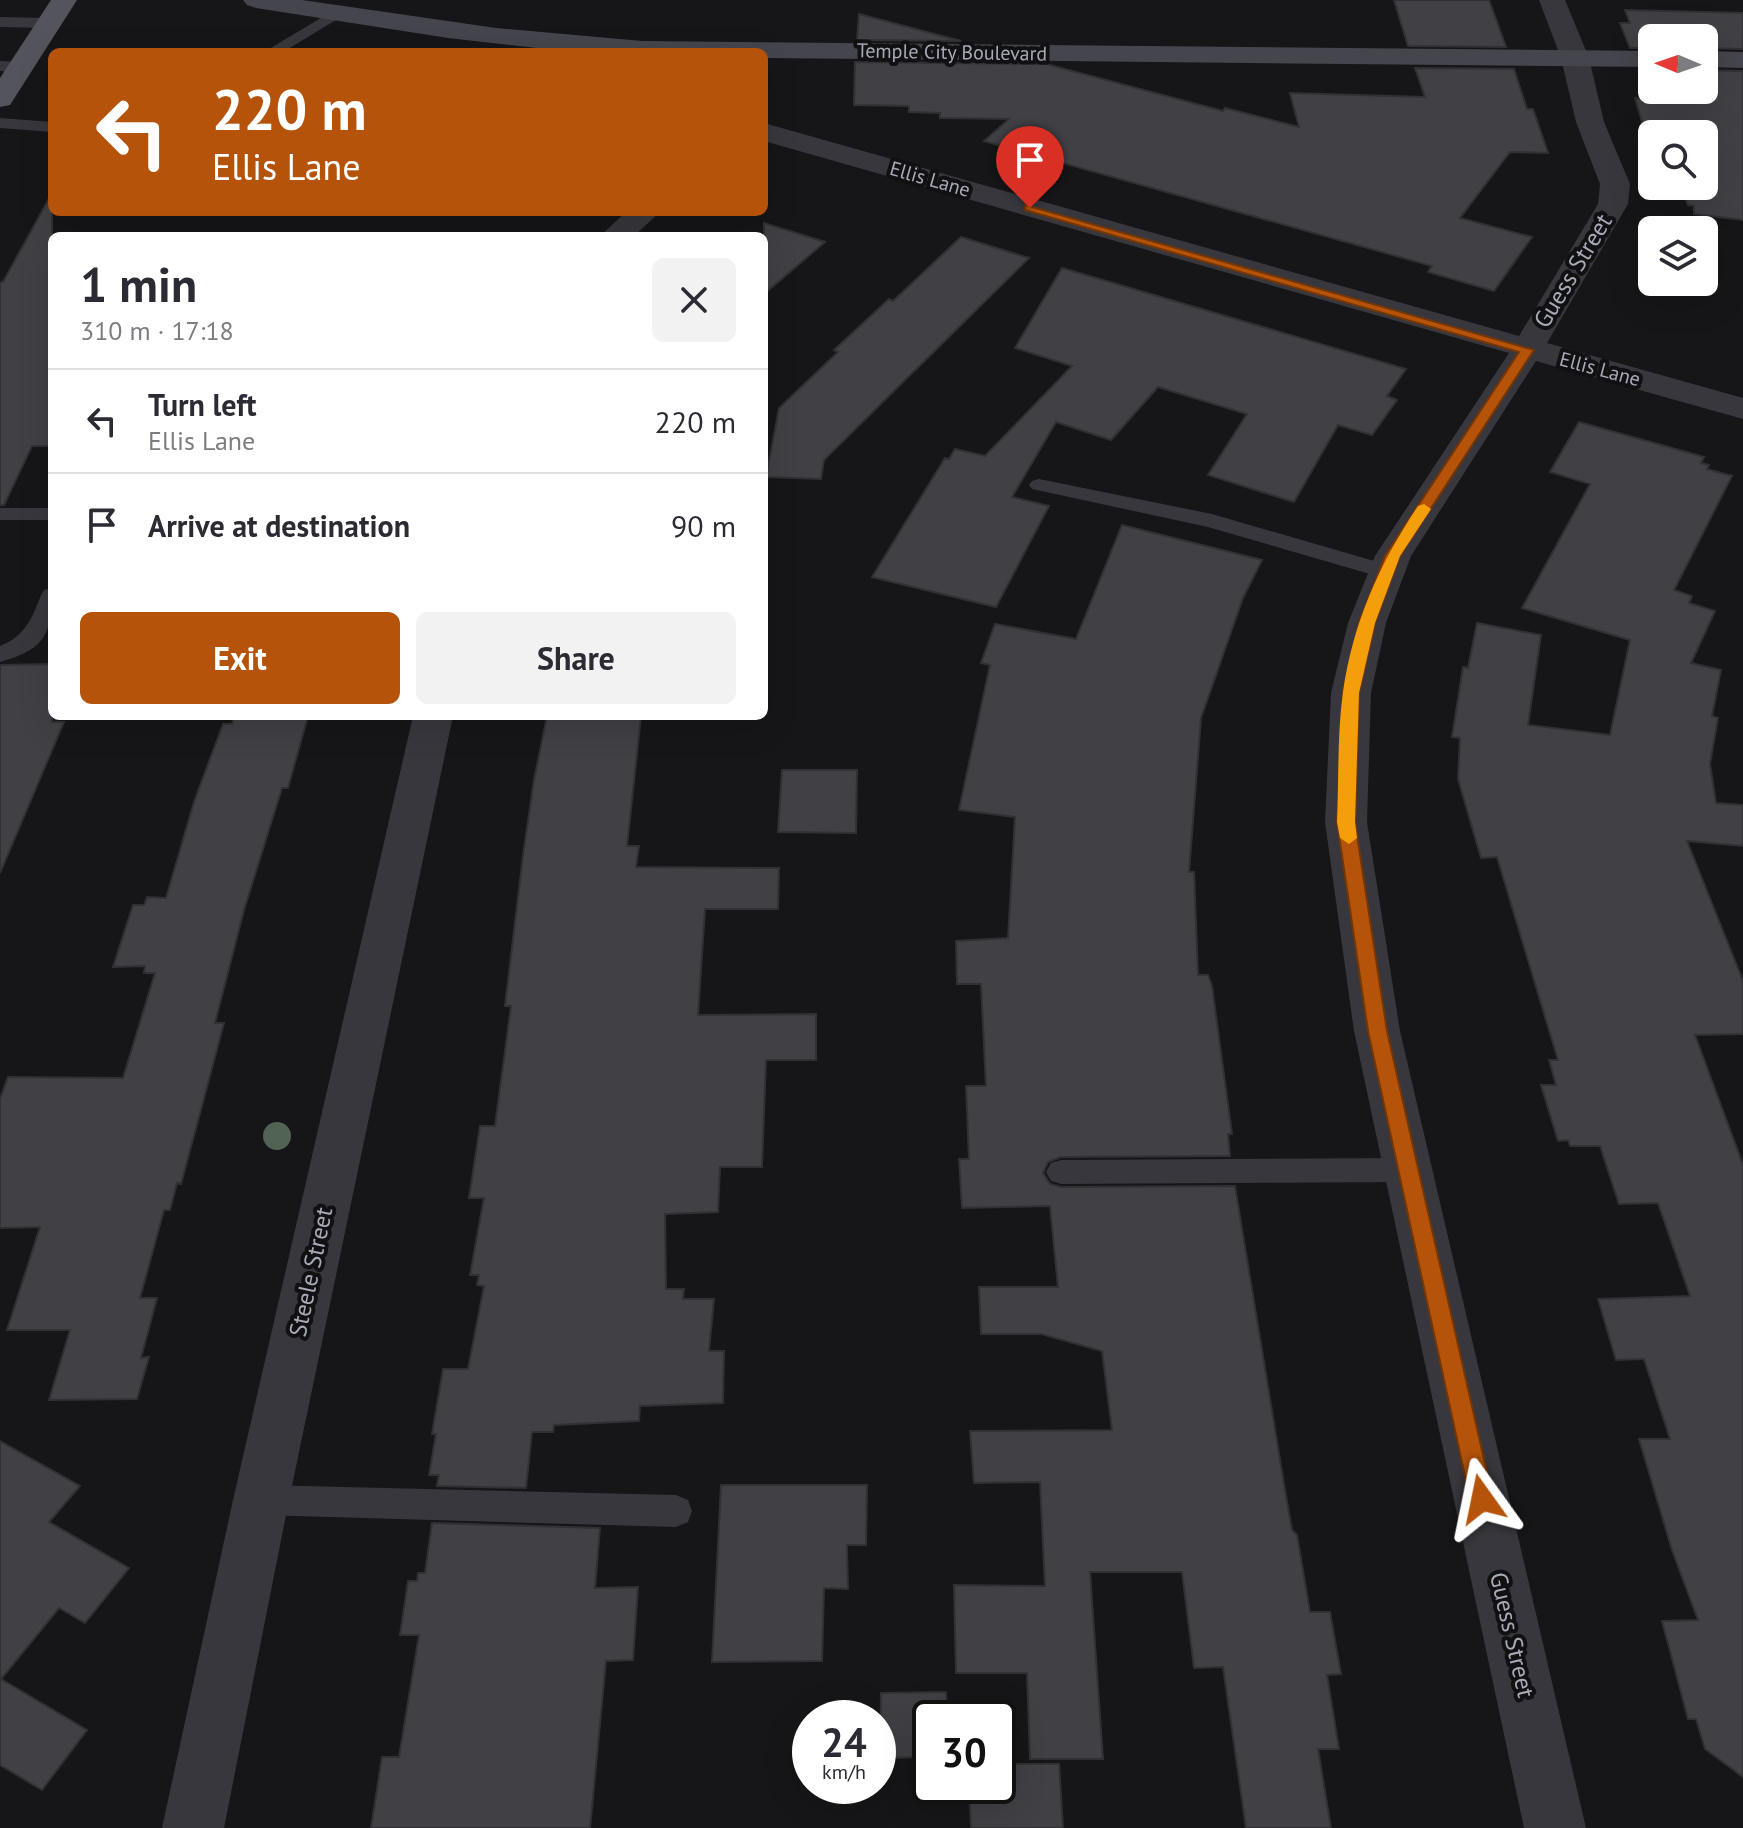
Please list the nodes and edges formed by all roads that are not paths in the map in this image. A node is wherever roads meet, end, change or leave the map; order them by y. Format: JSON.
{"nodes":[{"id":1,"x":64,"y":0,"type":"edge"},
{"id":2,"x":1552,"y":0,"type":"edge"},
{"id":3,"x":264,"y":1,"type":"edge"},
{"id":4,"x":336,"y":14,"type":"junction"},
{"id":5,"x":0,"y":22,"type":"edge"},
{"id":6,"x":48,"y":23,"type":"junction"},
{"id":7,"x":279,"y":48,"type":"edge"},
{"id":8,"x":612,"y":48,"type":"edge"},
{"id":9,"x":768,"y":52,"type":"edge"},
{"id":10,"x":1575,"y":58,"type":"junction"},
{"id":11,"x":1638,"y":59,"type":"edge"},
{"id":12,"x":1718,"y":59,"type":"edge"},
{"id":13,"x":1743,"y":60,"type":"edge"},
{"id":14,"x":10,"y":66,"type":"edge"},
{"id":15,"x":0,"y":99,"type":"edge"},
{"id":16,"x":0,"y":123,"type":"edge"},
{"id":17,"x":48,"y":127,"type":"edge"},
{"id":18,"x":768,"y":133,"type":"edge"},
{"id":19,"x":640,"y":216,"type":"edge"},
{"id":20,"x":620,"y":232,"type":"edge"},
{"id":21,"x":1527,"y":350,"type":"junction"},
{"id":22,"x":1743,"y":409,"type":"edge"},
{"id":23,"x":1039,"y":485,"type":"dead end"},
{"id":24,"x":0,"y":514,"type":"edge"},
{"id":25,"x":48,"y":514,"type":"edge"},
{"id":26,"x":1387,"y":572,"type":"junction"},
{"id":27,"x":48,"y":605,"type":"edge"},
{"id":28,"x":0,"y":654,"type":"edge"},
{"id":29,"x":432,"y":720,"type":"edge"},
{"id":30,"x":1409,"y":1170,"type":"junction"},
{"id":31,"x":1061,"y":1172,"type":"dead end"},
{"id":32,"x":261,"y":1500,"type":"junction"},
{"id":33,"x":676,"y":1511,"type":"dead end"},
{"id":34,"x":193,"y":1828,"type":"edge"},
{"id":35,"x":1555,"y":1828,"type":"edge"}],
"edges":[{"from":1,"to":6,"type":"main road"},
{"from":2,"to":10,"type":"street","name":"Guess Street"},
{"from":3,"to":4,"type":"main road","name":"Temple City Boulevard"},
{"from":4,"to":7,"type":"lane"},
{"from":4,"to":8,"type":"main road","name":"Temple City Boulevard"},
{"from":5,"to":6,"type":"lane"},
{"from":6,"to":14,"type":"main road"},
{"from":9,"to":10,"type":"main road","name":"Temple City Boulevard"},
{"from":10,"to":11,"type":"main road","name":"Temple City Boulevard"},
{"from":10,"to":21,"type":"street","name":"Guess Street"},
{"from":12,"to":13,"type":"main road"},
{"from":14,"to":15,"type":"main road"},
{"from":16,"to":17,"type":"lane"},
{"from":18,"to":21,"type":"street","name":"Ellis Lane"},
{"from":19,"to":20,"type":"street"},
{"from":21,"to":22,"type":"street","name":"Ellis Lane"},
{"from":21,"to":26,"type":"street","name":"Guess Street"},
{"from":23,"to":26,"type":"lane"},
{"from":24,"to":25,"type":"lane"},
{"from":26,"to":30,"type":"street","name":"Guess Street"},
{"from":27,"to":28,"type":"lane"},
{"from":29,"to":32,"type":"street","name":"Steele Street"},
{"from":30,"to":31,"type":"lane"},
{"from":30,"to":35,"type":"street","name":"Guess Street"},
{"from":32,"to":33,"type":"lane"},
{"from":32,"to":34,"type":"street","name":"Steele Street"}]}
